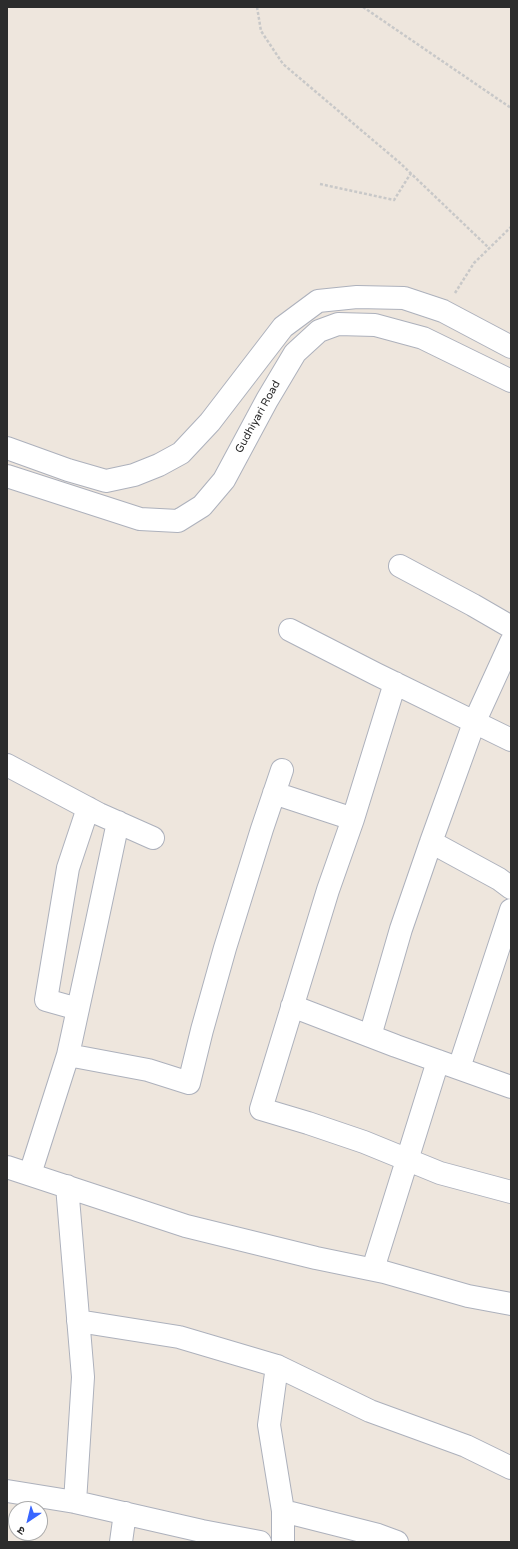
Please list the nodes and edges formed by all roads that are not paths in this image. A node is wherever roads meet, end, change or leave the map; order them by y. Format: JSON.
{"nodes":[{"id":1,"x":437,"y":310,"type":"junction"},
{"id":2,"x":423,"y":338,"type":"junction"},
{"id":3,"x":511,"y":347,"type":"edge"},
{"id":4,"x":511,"y":381,"type":"edge"},
{"id":5,"x":7,"y":448,"type":"edge"},
{"id":6,"x":7,"y":476,"type":"edge"},
{"id":7,"x":400,"y":566,"type":"dead end"},
{"id":8,"x":511,"y":627,"type":"edge"},
{"id":9,"x":290,"y":630,"type":"dead end"},
{"id":10,"x":511,"y":642,"type":"edge"},
{"id":11,"x":395,"y":683,"type":"junction"},
{"id":12,"x":474,"y":723,"type":"junction"},
{"id":13,"x":511,"y":740,"type":"edge"},
{"id":14,"x":7,"y":765,"type":"edge"},
{"id":15,"x":282,"y":770,"type":"dead end"},
{"id":16,"x":274,"y":793,"type":"junction"},
{"id":17,"x":88,"y":808,"type":"junction"},
{"id":18,"x":353,"y":819,"type":"junction"},
{"id":19,"x":118,"y":822,"type":"junction"},
{"id":20,"x":153,"y":838,"type":"dead end"},
{"id":21,"x":431,"y":842,"type":"junction"},
{"id":22,"x":511,"y":888,"type":"edge"},
{"id":23,"x":511,"y":910,"type":"edge"},
{"id":24,"x":292,"y":1006,"type":"junction"},
{"id":25,"x":78,"y":1009,"type":"junction"},
{"id":26,"x":370,"y":1036,"type":"junction"},
{"id":27,"x":68,"y":1055,"type":"junction"},
{"id":28,"x":438,"y":1061,"type":"junction"},
{"id":29,"x":459,"y":1068,"type":"junction"},
{"id":30,"x":511,"y":1087,"type":"edge"},
{"id":31,"x":408,"y":1160,"type":"junction"},
{"id":32,"x":7,"y":1167,"type":"edge"},
{"id":33,"x":30,"y":1174,"type":"junction"},
{"id":34,"x":67,"y":1186,"type":"junction"},
{"id":35,"x":511,"y":1192,"type":"edge"},
{"id":36,"x":373,"y":1269,"type":"junction"},
{"id":37,"x":511,"y":1304,"type":"edge"},
{"id":38,"x":78,"y":1321,"type":"junction"},
{"id":39,"x":277,"y":1366,"type":"junction"},
{"id":40,"x":511,"y":1468,"type":"edge"},
{"id":41,"x":7,"y":1491,"type":"edge"},
{"id":42,"x":75,"y":1502,"type":"junction"},
{"id":43,"x":282,"y":1511,"type":"junction"},
{"id":44,"x":125,"y":1513,"type":"junction"},
{"id":45,"x":121,"y":1542,"type":"edge"},
{"id":46,"x":260,"y":1542,"type":"edge"},
{"id":47,"x":283,"y":1542,"type":"edge"},
{"id":48,"x":397,"y":1542,"type":"edge"}],
"edges":[{"from":1,"to":2,"type":"street"},
{"from":1,"to":3,"type":"street"},
{"from":1,"to":5,"type":"street"},
{"from":2,"to":4,"type":"street","name":"Gudhiyari Road"},
{"from":2,"to":6,"type":"street","name":"Gudhiyari Road"},
{"from":7,"to":8,"type":"street"},
{"from":9,"to":11,"type":"street"},
{"from":10,"to":12,"type":"street"},
{"from":11,"to":12,"type":"street"},
{"from":11,"to":18,"type":"street"},
{"from":12,"to":13,"type":"street"},
{"from":12,"to":21,"type":"street"},
{"from":14,"to":17,"type":"street"},
{"from":15,"to":16,"type":"street"},
{"from":16,"to":18,"type":"street"},
{"from":16,"to":27,"type":"street"},
{"from":17,"to":19,"type":"street"},
{"from":17,"to":25,"type":"street"},
{"from":18,"to":24,"type":"street"},
{"from":19,"to":20,"type":"street"},
{"from":19,"to":25,"type":"street"},
{"from":21,"to":22,"type":"street"},
{"from":21,"to":26,"type":"street"},
{"from":23,"to":29,"type":"street"},
{"from":24,"to":26,"type":"street"},
{"from":24,"to":31,"type":"street"},
{"from":25,"to":27,"type":"street"},
{"from":26,"to":28,"type":"street"},
{"from":27,"to":33,"type":"street"},
{"from":28,"to":29,"type":"street"},
{"from":28,"to":31,"type":"street"},
{"from":29,"to":30,"type":"street"},
{"from":31,"to":35,"type":"street"},
{"from":31,"to":36,"type":"street"},
{"from":32,"to":33,"type":"street"},
{"from":33,"to":34,"type":"street"},
{"from":34,"to":36,"type":"street"},
{"from":34,"to":38,"type":"street"},
{"from":36,"to":37,"type":"street"},
{"from":38,"to":39,"type":"street"},
{"from":38,"to":42,"type":"street"},
{"from":39,"to":40,"type":"street"},
{"from":39,"to":43,"type":"street"},
{"from":41,"to":42,"type":"street"},
{"from":42,"to":44,"type":"street"},
{"from":43,"to":47,"type":"street"},
{"from":43,"to":48,"type":"street"},
{"from":44,"to":45,"type":"street"},
{"from":44,"to":46,"type":"street"}]}
